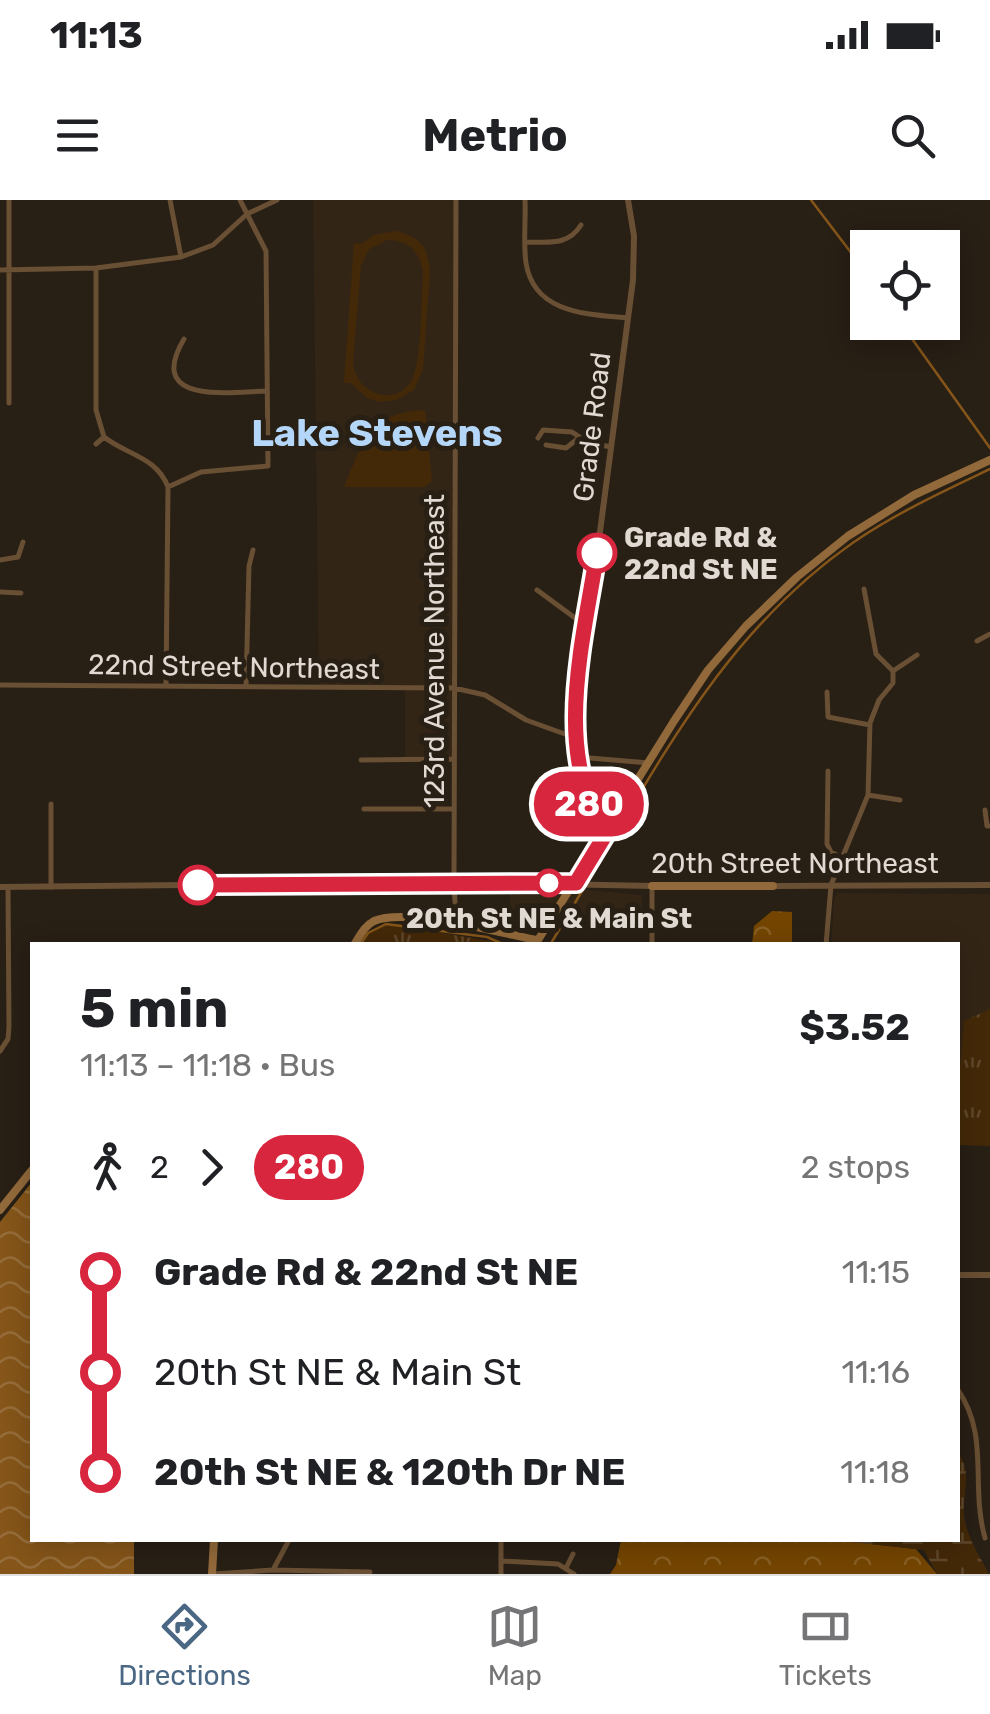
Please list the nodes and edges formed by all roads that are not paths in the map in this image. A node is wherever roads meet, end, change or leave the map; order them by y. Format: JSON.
{"nodes":[{"id":1,"x":9,"y":200,"type":"edge"},
{"id":2,"x":170,"y":200,"type":"edge"},
{"id":3,"x":240,"y":200,"type":"edge"},
{"id":4,"x":276,"y":200,"type":"edge"},
{"id":5,"x":456,"y":200,"type":"edge"},
{"id":6,"x":525,"y":200,"type":"edge"},
{"id":7,"x":628,"y":200,"type":"edge"},
{"id":8,"x":247,"y":214,"type":"junction"},
{"id":9,"x":581,"y":225,"type":"dead end"},
{"id":10,"x":527,"y":242,"type":"junction"},
{"id":11,"x":181,"y":257,"type":"junction"},
{"id":12,"x":96,"y":268,"type":"junction"},
{"id":13,"x":4,"y":270,"type":"edge"},
{"id":14,"x":628,"y":318,"type":"junction"},
{"id":15,"x":184,"y":339,"type":"dead end"},
{"id":16,"x":265,"y":391,"type":"junction"},
{"id":17,"x":9,"y":403,"type":"dead end"},
{"id":18,"x":104,"y":437,"type":"junction"},
{"id":19,"x":538,"y":438,"type":"dead end"},
{"id":20,"x":591,"y":443,"type":"dead end"},
{"id":21,"x":96,"y":444,"type":"dead end"},
{"id":22,"x":546,"y":445,"type":"dead end"},
{"id":23,"x":611,"y":448,"type":"junction"},
{"id":24,"x":990,"y":460,"type":"edge"},
{"id":25,"x":168,"y":487,"type":"junction"},
{"id":26,"x":23,"y":542,"type":"dead end"},
{"id":27,"x":253,"y":550,"type":"dead end"},
{"id":28,"x":0,"y":560,"type":"edge"},
{"id":29,"x":864,"y":589,"type":"dead end"},
{"id":30,"x":537,"y":590,"type":"dead end"},
{"id":31,"x":0,"y":592,"type":"edge"},
{"id":32,"x":21,"y":593,"type":"dead end"},
{"id":33,"x":586,"y":626,"type":"junction"},
{"id":34,"x":990,"y":634,"type":"edge"},
{"id":35,"x":977,"y":641,"type":"dead end"},
{"id":36,"x":918,"y":655,"type":"dead end"},
{"id":37,"x":894,"y":672,"type":"junction"},
{"id":38,"x":0,"y":684,"type":"edge"},
{"id":39,"x":166,"y":686,"type":"junction"},
{"id":40,"x":246,"y":686,"type":"junction"},
{"id":41,"x":454,"y":688,"type":"junction"},
{"id":42,"x":827,"y":692,"type":"dead end"},
{"id":43,"x":870,"y":725,"type":"junction"},
{"id":44,"x":576,"y":738,"type":"junction"},
{"id":45,"x":578,"y":757,"type":"junction"},
{"id":46,"x":454,"y":759,"type":"junction"},
{"id":47,"x":360,"y":760,"type":"dead end"},
{"id":48,"x":649,"y":763,"type":"junction"},
{"id":49,"x":828,"y":771,"type":"dead end"},
{"id":50,"x":868,"y":795,"type":"junction"},
{"id":51,"x":900,"y":800,"type":"dead end"},
{"id":52,"x":51,"y":804,"type":"dead end"},
{"id":53,"x":364,"y":809,"type":"dead end"},
{"id":54,"x":454,"y":809,"type":"junction"},
{"id":55,"x":985,"y":810,"type":"dead end"},
{"id":56,"x":990,"y":826,"type":"edge"},
{"id":57,"x":607,"y":832,"type":"junction"},
{"id":58,"x":842,"y":858,"type":"junction"},
{"id":59,"x":454,"y":882,"type":"junction"},
{"id":60,"x":578,"y":883,"type":"junction"},
{"id":61,"x":990,"y":884,"type":"edge"},
{"id":62,"x":831,"y":885,"type":"junction"},
{"id":63,"x":4,"y":886,"type":"edge"},
{"id":64,"x":652,"y":886,"type":"junction"},
{"id":65,"x":773,"y":886,"type":"joint"},
{"id":66,"x":51,"y":887,"type":"junction"},
{"id":67,"x":456,"y":923,"type":"junction"},
{"id":68,"x":356,"y":942,"type":"edge"},
{"id":69,"x":532,"y":942,"type":"edge"},
{"id":70,"x":537,"y":942,"type":"edge"},
{"id":71,"x":652,"y":942,"type":"edge"},
{"id":72,"x":826,"y":942,"type":"edge"},
{"id":73,"x":0,"y":1026,"type":"edge"},
{"id":74,"x":9,"y":1026,"type":"junction"},
{"id":75,"x":0,"y":1050,"type":"edge"},
{"id":76,"x":30,"y":1172,"type":"edge"},
{"id":77,"x":0,"y":1210,"type":"edge"},
{"id":78,"x":960,"y":1275,"type":"edge"},
{"id":79,"x":990,"y":1275,"type":"edge"},
{"id":80,"x":960,"y":1393,"type":"edge"},
{"id":81,"x":985,"y":1538,"type":"dead end"},
{"id":82,"x":214,"y":1542,"type":"edge"},
{"id":83,"x":288,"y":1542,"type":"edge"},
{"id":84,"x":500,"y":1542,"type":"edge"},
{"id":85,"x":573,"y":1554,"type":"dead end"},
{"id":86,"x":501,"y":1560,"type":"junction"},
{"id":87,"x":566,"y":1568,"type":"junction"},
{"id":88,"x":274,"y":1570,"type":"junction"},
{"id":89,"x":370,"y":1572,"type":"edge"},
{"id":90,"x":346,"y":1573,"type":"edge"},
{"id":91,"x":212,"y":1574,"type":"edge"},
{"id":92,"x":501,"y":1574,"type":"edge"},
{"id":93,"x":574,"y":1574,"type":"edge"}],
"edges":[{"from":1,"to":13,"type":"street"},
{"from":2,"to":11,"type":"street"},
{"from":3,"to":8,"type":"street"},
{"from":4,"to":8,"type":"street"},
{"from":5,"to":41,"type":"street","name":"123rd Avenue Northeast"},
{"from":6,"to":10,"type":"street"},
{"from":7,"to":14,"type":"street","name":"Grade Road"},
{"from":8,"to":11,"type":"street"},
{"from":8,"to":16,"type":"street"},
{"from":9,"to":10,"type":"street"},
{"from":10,"to":14,"type":"street"},
{"from":11,"to":12,"type":"street"},
{"from":12,"to":13,"type":"street"},
{"from":12,"to":18,"type":"street"},
{"from":13,"to":17,"type":"street"},
{"from":14,"to":23,"type":"street","name":"Grade Road"},
{"from":15,"to":16,"type":"street"},
{"from":16,"to":25,"type":"street"},
{"from":18,"to":21,"type":"street"},
{"from":18,"to":25,"type":"street"},
{"from":19,"to":22,"type":"street"},
{"from":20,"to":23,"type":"street"},
{"from":23,"to":33,"type":"street","name":"Grade Road"},
{"from":24,"to":48,"type":"main road"},
{"from":25,"to":39,"type":"street"},
{"from":26,"to":28,"type":"street"},
{"from":27,"to":40,"type":"street"},
{"from":29,"to":37,"type":"street"},
{"from":30,"to":33,"type":"street"},
{"from":31,"to":32,"type":"street"},
{"from":33,"to":44,"type":"street","name":"Grade Road"},
{"from":34,"to":35,"type":"street"},
{"from":36,"to":37,"type":"street"},
{"from":37,"to":43,"type":"street"},
{"from":38,"to":39,"type":"street","name":"22nd Street Northeast"},
{"from":39,"to":40,"type":"street","name":"22nd Street Northeast"},
{"from":40,"to":41,"type":"street","name":"22nd Street Northeast"},
{"from":41,"to":44,"type":"street","name":"22nd Street Northeast"},
{"from":41,"to":46,"type":"street","name":"123rd Avenue Northeast"},
{"from":42,"to":43,"type":"street"},
{"from":43,"to":50,"type":"street"},
{"from":44,"to":45,"type":"street","name":"Grade Road"},
{"from":45,"to":48,"type":"street"},
{"from":45,"to":57,"type":"street","name":"Grade Road"},
{"from":46,"to":47,"type":"street"},
{"from":46,"to":54,"type":"street","name":"123rd Avenue Northeast"},
{"from":48,"to":57,"type":"main road"},
{"from":49,"to":58,"type":"street"},
{"from":50,"to":51,"type":"street"},
{"from":50,"to":58,"type":"street"},
{"from":52,"to":66,"type":"street"},
{"from":53,"to":54,"type":"street"},
{"from":54,"to":59,"type":"street","name":"123rd Avenue Northeast"},
{"from":55,"to":56,"type":"street"},
{"from":57,"to":60,"type":"main road"},
{"from":58,"to":62,"type":"street"},
{"from":59,"to":60,"type":"street","name":"20th Street Northeast"},
{"from":59,"to":66,"type":"street","name":"20th Street Northeast"},
{"from":59,"to":67,"type":"street","name":"123rd Avenue Northeast"},
{"from":60,"to":64,"type":"street","name":"20th Street Northeast"},
{"from":60,"to":70,"type":"main road"},
{"from":61,"to":62,"type":"street","name":"20th Street Northeast"},
{"from":62,"to":65,"type":"street","name":"20th Street Northeast"},
{"from":62,"to":72,"type":"street"},
{"from":63,"to":66,"type":"street","name":"20th Street Northeast"},
{"from":63,"to":74,"type":"street"},
{"from":64,"to":65,"type":"main road","name":"20th Street Northeast"},
{"from":64,"to":71,"type":"street"},
{"from":67,"to":68,"type":"main road"},
{"from":67,"to":69,"type":"main road"},
{"from":73,"to":74,"type":"street"},
{"from":74,"to":75,"type":"street"},
{"from":76,"to":77,"type":"main road"},
{"from":78,"to":79,"type":"street"},
{"from":80,"to":81,"type":"street"},
{"from":82,"to":91,"type":"main road"},
{"from":83,"to":88,"type":"street"},
{"from":84,"to":86,"type":"street"},
{"from":85,"to":87,"type":"street"},
{"from":86,"to":87,"type":"street"},
{"from":86,"to":92,"type":"street"},
{"from":87,"to":93,"type":"street"},
{"from":88,"to":90,"type":"street"},
{"from":88,"to":91,"type":"street"},
{"from":89,"to":90,"type":"street"}]}
